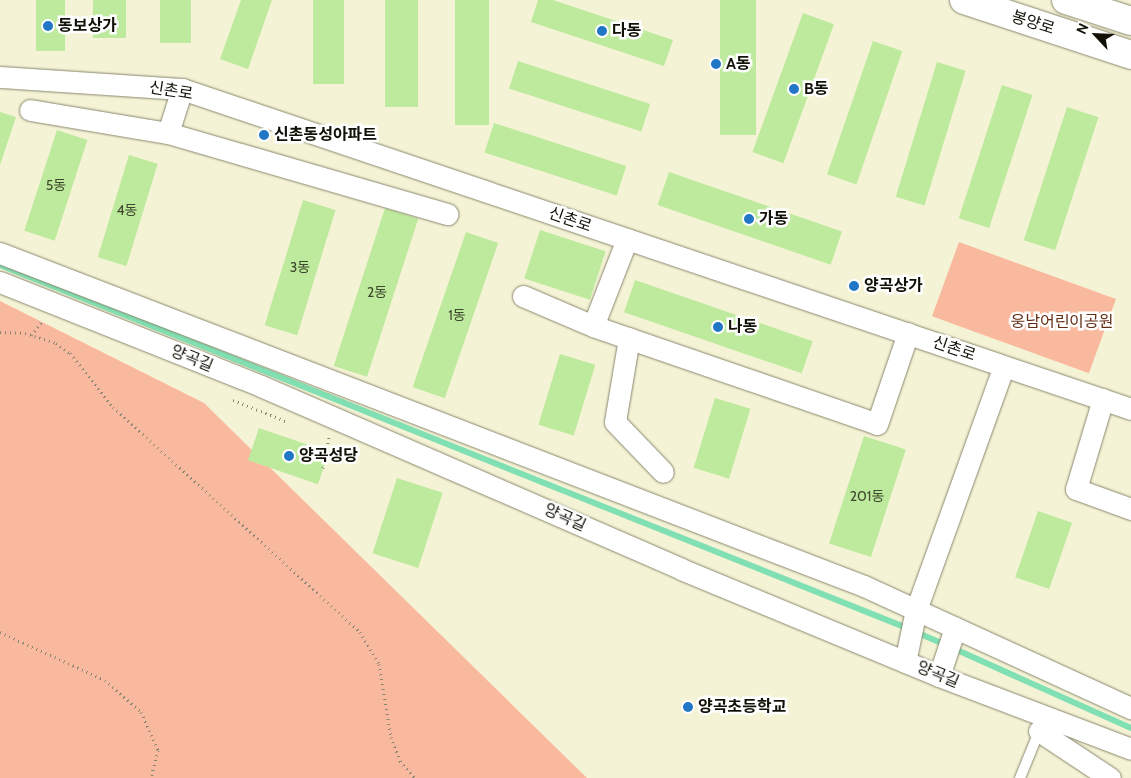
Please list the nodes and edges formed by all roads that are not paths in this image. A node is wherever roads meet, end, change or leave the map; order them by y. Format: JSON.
{"nodes":[{"id":1,"x":964,"y":0,"type":"edge"},
{"id":2,"x":1066,"y":0,"type":"edge"},
{"id":3,"x":1131,"y":21,"type":"edge"},
{"id":4,"x":1131,"y":55,"type":"edge"},
{"id":5,"x":0,"y":77,"type":"edge"},
{"id":6,"x":182,"y":90,"type":"junction"},
{"id":7,"x":30,"y":110,"type":"dead end"},
{"id":8,"x":168,"y":133,"type":"junction"},
{"id":9,"x":447,"y":214,"type":"dead end"},
{"id":10,"x":627,"y":239,"type":"junction"},
{"id":11,"x":0,"y":252,"type":"edge"},
{"id":12,"x":0,"y":282,"type":"edge"},
{"id":13,"x":523,"y":296,"type":"dead end"},
{"id":14,"x":593,"y":326,"type":"junction"},
{"id":15,"x":908,"y":333,"type":"junction"},
{"id":16,"x":629,"y":338,"type":"junction"},
{"id":17,"x":1004,"y":366,"type":"junction"},
{"id":18,"x":1103,"y":399,"type":"junction"},
{"id":19,"x":1131,"y":409,"type":"edge"},
{"id":20,"x":663,"y":472,"type":"dead end"},
{"id":21,"x":1131,"y":509,"type":"edge"},
{"id":22,"x":916,"y":610,"type":"junction"},
{"id":23,"x":955,"y":628,"type":"junction"},
{"id":24,"x":905,"y":662,"type":"junction"},
{"id":25,"x":939,"y":676,"type":"junction"},
{"id":26,"x":1131,"y":708,"type":"edge"},
{"id":27,"x":1042,"y":724,"type":"junction"},
{"id":28,"x":1131,"y":749,"type":"edge"},
{"id":29,"x":1020,"y":778,"type":"edge"},
{"id":30,"x":1110,"y":778,"type":"edge"}],
"edges":[{"from":1,"to":4,"type":"main road","name":"봉양로"},
{"from":2,"to":3,"type":"main road","name":"봉양로"},
{"from":5,"to":6,"type":"street","name":"신촌로"},
{"from":6,"to":8,"type":"street"},
{"from":6,"to":10,"type":"street","name":"신촌로"},
{"from":7,"to":8,"type":"street"},
{"from":8,"to":9,"type":"street"},
{"from":10,"to":14,"type":"street"},
{"from":10,"to":15,"type":"street","name":"신촌로"},
{"from":11,"to":22,"type":"street"},
{"from":12,"to":24,"type":"street","name":"양곡길"},
{"from":13,"to":14,"type":"street"},
{"from":14,"to":16,"type":"street"},
{"from":15,"to":16,"type":"street"},
{"from":15,"to":17,"type":"street","name":"신촌로"},
{"from":16,"to":20,"type":"street"},
{"from":17,"to":18,"type":"street","name":"신촌로"},
{"from":17,"to":22,"type":"street"},
{"from":18,"to":19,"type":"street","name":"신촌로"},
{"from":18,"to":21,"type":"street"},
{"from":22,"to":23,"type":"street"},
{"from":22,"to":24,"type":"street"},
{"from":23,"to":25,"type":"street"},
{"from":23,"to":26,"type":"street"},
{"from":24,"to":25,"type":"street","name":"양곡길"},
{"from":25,"to":27,"type":"street","name":"양곡길"},
{"from":27,"to":28,"type":"street","name":"양곡길"},
{"from":27,"to":29,"type":"lane"},
{"from":27,"to":30,"type":"street"}]}
